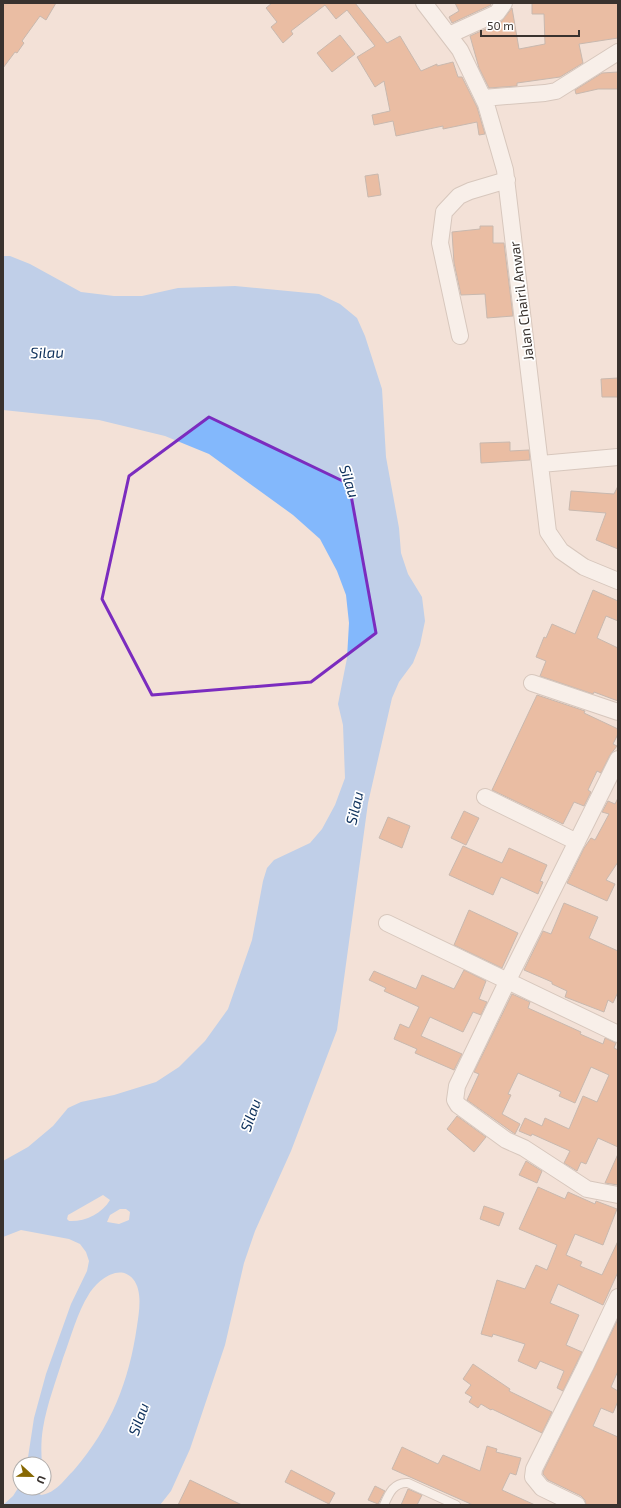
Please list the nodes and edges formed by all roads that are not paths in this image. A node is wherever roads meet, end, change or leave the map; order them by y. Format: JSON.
{"nodes":[{"id":1,"x":424,"y":3,"type":"edge"},
{"id":2,"x":504,"y":3,"type":"edge"},
{"id":3,"x":449,"y":35,"type":"junction"},
{"id":4,"x":618,"y":52,"type":"edge"},
{"id":5,"x":483,"y":98,"type":"junction"},
{"id":6,"x":507,"y":180,"type":"junction"},
{"id":7,"x":460,"y":336,"type":"dead end"},
{"id":8,"x":618,"y":458,"type":"edge"},
{"id":9,"x":541,"y":464,"type":"junction"},
{"id":10,"x":618,"y":581,"type":"edge"},
{"id":11,"x":532,"y":683,"type":"dead end"},
{"id":12,"x":618,"y":712,"type":"edge"},
{"id":13,"x":618,"y":759,"type":"edge"},
{"id":14,"x":485,"y":797,"type":"dead end"},
{"id":15,"x":577,"y":842,"type":"junction"},
{"id":16,"x":387,"y":923,"type":"dead end"},
{"id":17,"x":508,"y":980,"type":"junction"},
{"id":18,"x":618,"y":1034,"type":"edge"},
{"id":19,"x":618,"y":1195,"type":"edge"},
{"id":20,"x":618,"y":1297,"type":"edge"},
{"id":21,"x":384,"y":1505,"type":"edge"},
{"id":22,"x":456,"y":1505,"type":"edge"},
{"id":23,"x":577,"y":1505,"type":"edge"}],
"edges":[{"from":1,"to":3,"type":"street","name":"Jalan Chairil Anwar"},
{"from":2,"to":3,"type":"street"},
{"from":3,"to":5,"type":"street","name":"Jalan Chairil Anwar"},
{"from":4,"to":5,"type":"street"},
{"from":5,"to":6,"type":"street","name":"Jalan Chairil Anwar"},
{"from":6,"to":7,"type":"street"},
{"from":6,"to":9,"type":"street","name":"Jalan Chairil Anwar"},
{"from":8,"to":9,"type":"street"},
{"from":9,"to":10,"type":"street","name":"Jalan Chairil Anwar"},
{"from":11,"to":12,"type":"street"},
{"from":13,"to":15,"type":"street"},
{"from":14,"to":15,"type":"street"},
{"from":15,"to":17,"type":"street"},
{"from":16,"to":17,"type":"street"},
{"from":17,"to":18,"type":"street"},
{"from":17,"to":19,"type":"street"},
{"from":20,"to":23,"type":"street"},
{"from":21,"to":22,"type":"lane"}]}
